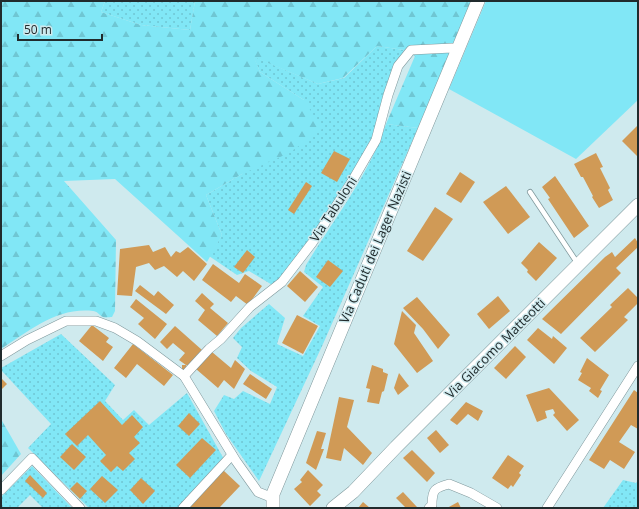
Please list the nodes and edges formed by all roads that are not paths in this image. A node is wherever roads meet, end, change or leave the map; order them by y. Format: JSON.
{"nodes":[{"id":1,"x":478,"y":1,"type":"edge"},
{"id":2,"x":458,"y":50,"type":"junction"},
{"id":3,"x":530,"y":192,"type":"dead end"},
{"id":4,"x":638,"y":204,"type":"edge"},
{"id":5,"x":579,"y":264,"type":"junction"},
{"id":6,"x":1,"y":356,"type":"edge"},
{"id":7,"x":638,"y":366,"type":"edge"},
{"id":8,"x":184,"y":376,"type":"junction"},
{"id":9,"x":232,"y":455,"type":"junction"},
{"id":10,"x":1,"y":490,"type":"edge"},
{"id":11,"x":353,"y":492,"type":"junction"},
{"id":12,"x":268,"y":499,"type":"edge"},
{"id":13,"x":80,"y":508,"type":"edge"},
{"id":14,"x":183,"y":508,"type":"edge"},
{"id":15,"x":273,"y":508,"type":"edge"},
{"id":16,"x":333,"y":508,"type":"edge"},
{"id":17,"x":341,"y":508,"type":"edge"},
{"id":18,"x":429,"y":508,"type":"edge"},
{"id":19,"x":497,"y":508,"type":"edge"},
{"id":20,"x":547,"y":508,"type":"edge"}],
"edges":[{"from":1,"to":2,"type":"main road","name":"Via Caduti dei Lager Nazisti"},
{"from":2,"to":8,"type":"street","name":"Via Tabuloni"},
{"from":2,"to":12,"type":"main road","name":"Via Caduti dei Lager Nazisti"},
{"from":3,"to":5,"type":"lane"},
{"from":4,"to":5,"type":"main road","name":"Via Giacomo Matteotti"},
{"from":5,"to":11,"type":"main road","name":"Via Giacomo Matteotti"},
{"from":6,"to":8,"type":"street"},
{"from":7,"to":20,"type":"street"},
{"from":8,"to":9,"type":"street"},
{"from":9,"to":12,"type":"street"},
{"from":9,"to":14,"type":"street"},
{"from":10,"to":13,"type":"street"},
{"from":11,"to":16,"type":"main road","name":"Via Giacomo Matteotti"},
{"from":11,"to":17,"type":"main road","name":"Via Giacomo Matteotti"},
{"from":12,"to":15,"type":"main road","name":"Via Caduti dei Lager Nazisti"},
{"from":18,"to":19,"type":"street"}]}
